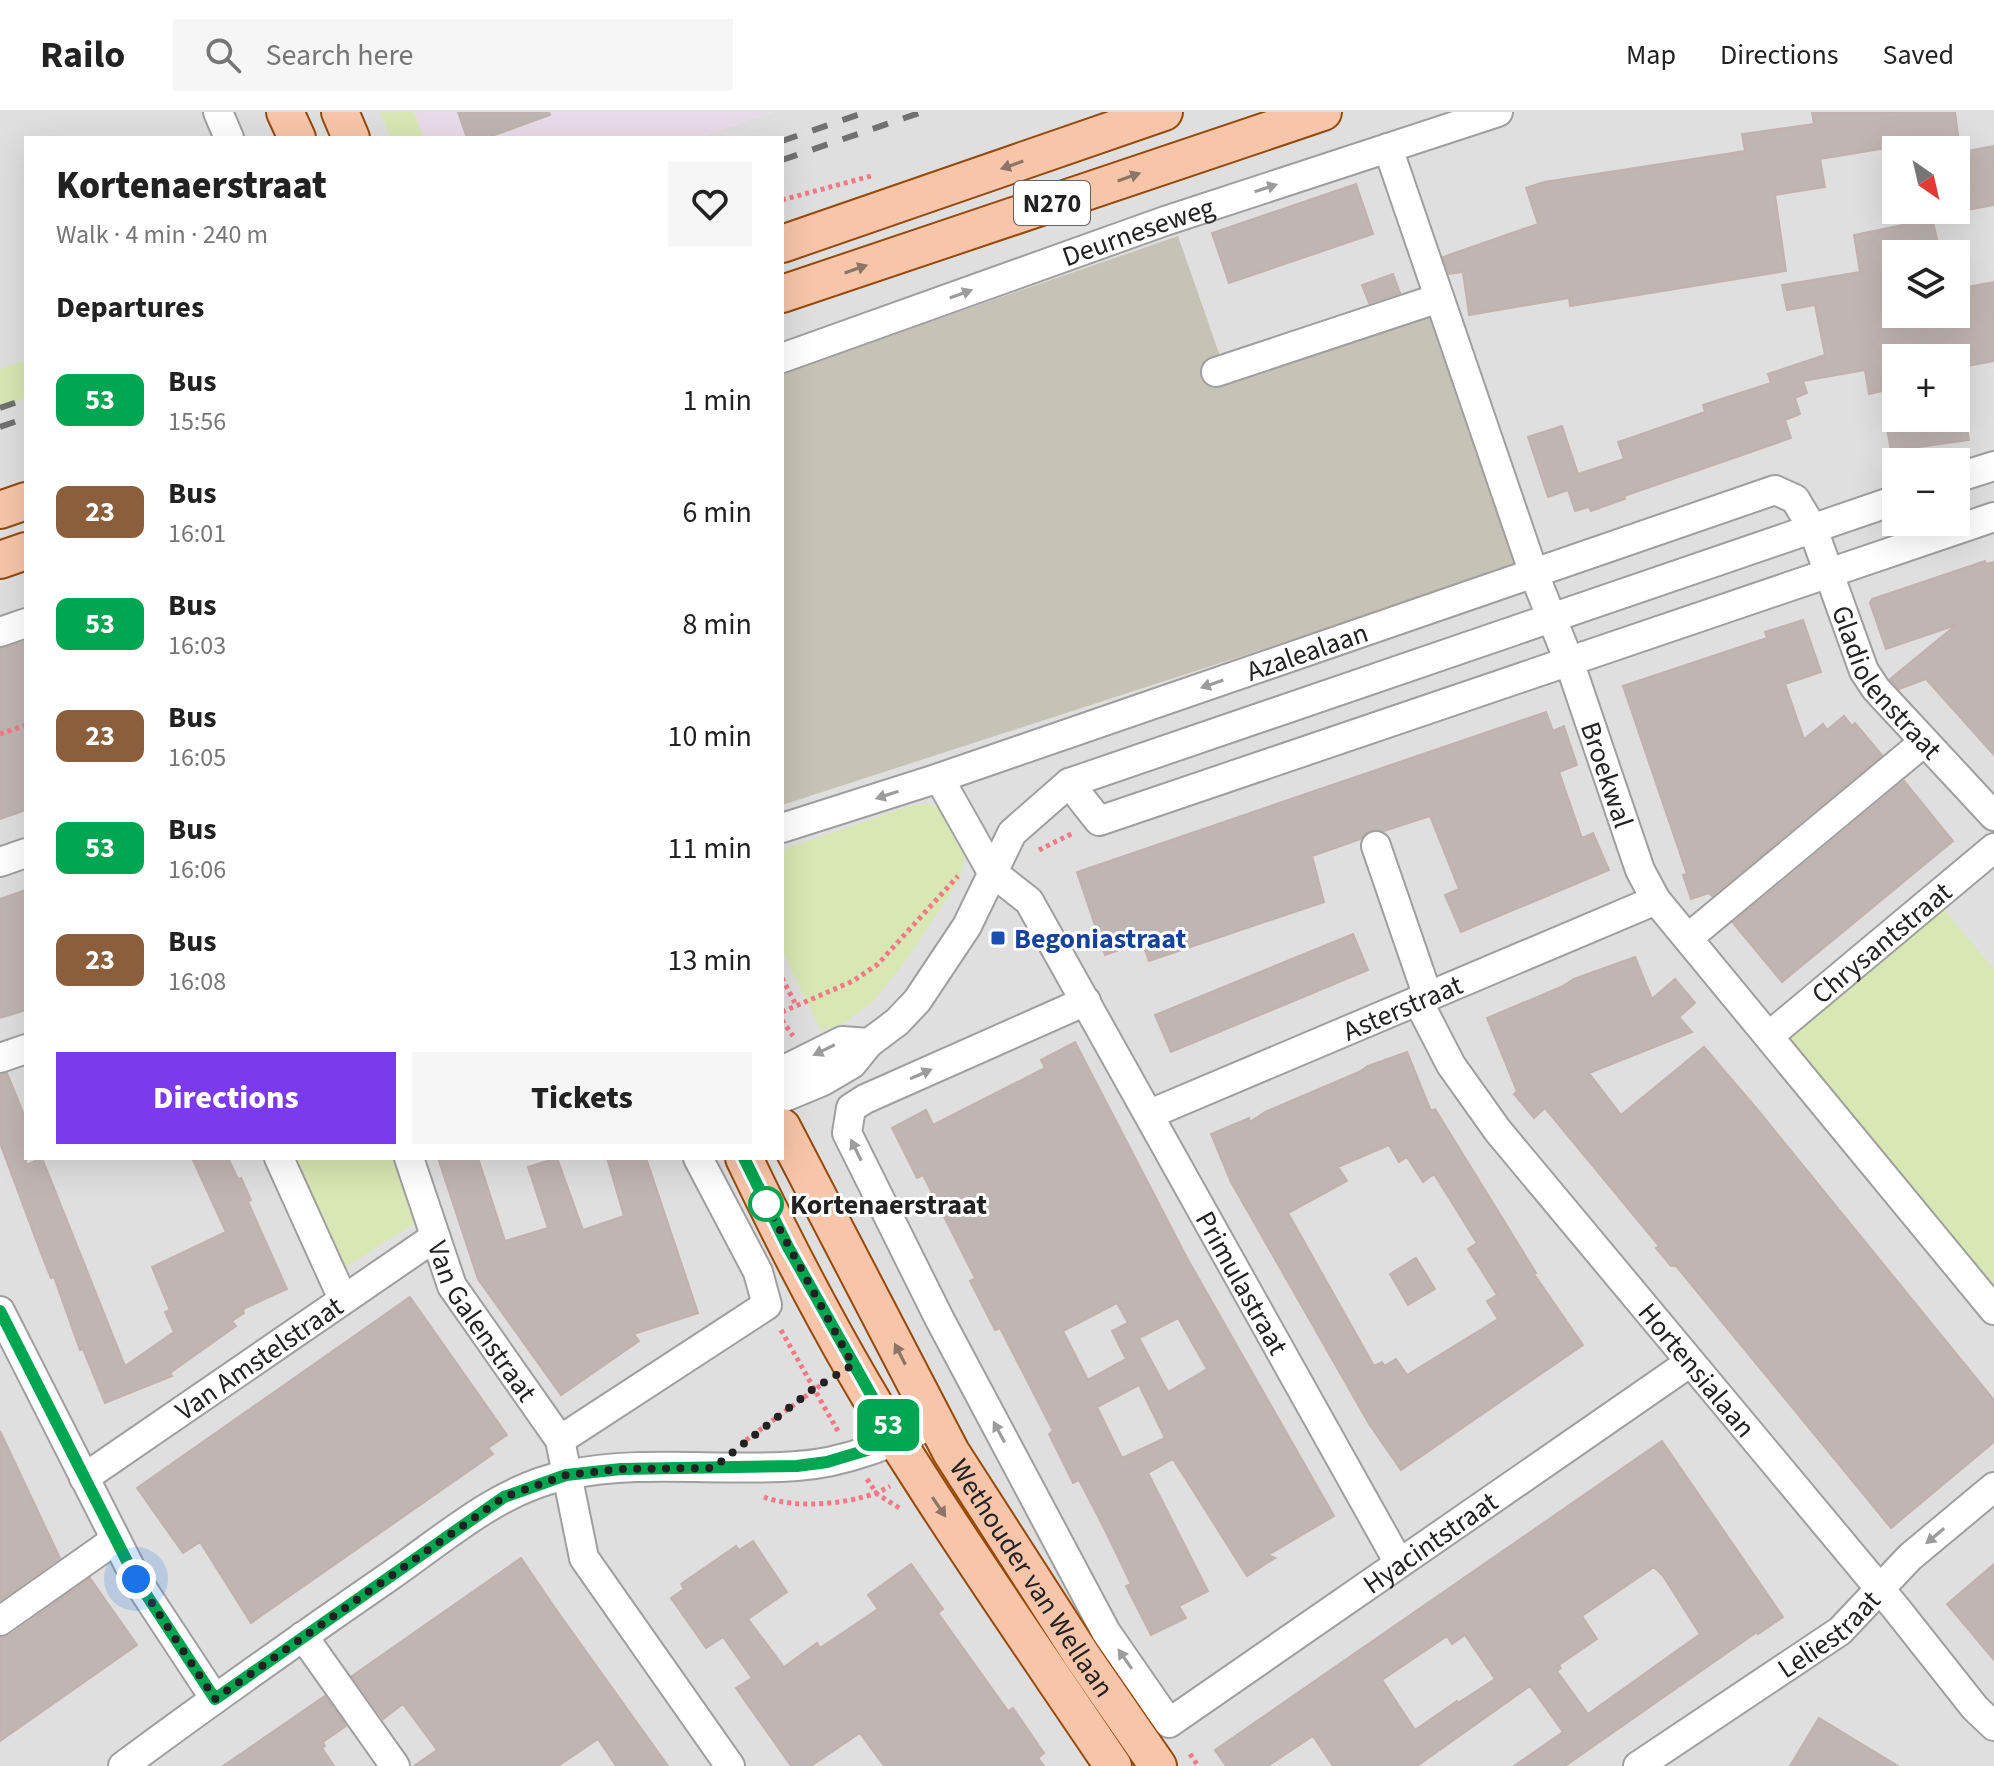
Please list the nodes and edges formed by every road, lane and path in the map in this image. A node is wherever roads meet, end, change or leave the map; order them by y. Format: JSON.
{"nodes":[{"id":1,"x":218,"y":112,"type":"edge"},
{"id":2,"x":285,"y":112,"type":"edge"},
{"id":3,"x":340,"y":112,"type":"edge"},
{"id":4,"x":1164,"y":112,"type":"edge"},
{"id":5,"x":1323,"y":112,"type":"edge"},
{"id":6,"x":1498,"y":112,"type":"edge"},
{"id":7,"x":228,"y":136,"type":"edge"},
{"id":8,"x":296,"y":136,"type":"edge"},
{"id":9,"x":350,"y":136,"type":"edge"},
{"id":10,"x":1388,"y":148,"type":"junction"},
{"id":11,"x":784,"y":243,"type":"edge"},
{"id":12,"x":784,"y":293,"type":"edge"},
{"id":13,"x":1439,"y":298,"type":"junction"},
{"id":14,"x":784,"y":357,"type":"edge"},
{"id":15,"x":1216,"y":372,"type":"dead end"},
{"id":16,"x":1994,"y":466,"type":"edge"},
{"id":17,"x":1970,"y":474,"type":"edge"},
{"id":18,"x":24,"y":502,"type":"edge"},
{"id":19,"x":1882,"y":505,"type":"edge"},
{"id":20,"x":0,"y":510,"type":"edge"},
{"id":21,"x":1994,"y":517,"type":"edge"},
{"id":22,"x":1813,"y":529,"type":"junction"},
{"id":23,"x":24,"y":552,"type":"edge"},
{"id":24,"x":0,"y":560,"type":"edge"},
{"id":25,"x":1828,"y":573,"type":"junction"},
{"id":26,"x":1534,"y":574,"type":"junction"},
{"id":27,"x":1553,"y":616,"type":"junction"},
{"id":28,"x":24,"y":624,"type":"edge"},
{"id":29,"x":0,"y":632,"type":"edge"},
{"id":30,"x":1569,"y":661,"type":"junction"},
{"id":31,"x":24,"y":726,"type":"edge"},
{"id":32,"x":0,"y":734,"type":"edge"},
{"id":33,"x":1924,"y":742,"type":"junction"},
{"id":34,"x":939,"y":778,"type":"junction"},
{"id":35,"x":1069,"y":783,"type":"junction"},
{"id":36,"x":1994,"y":816,"type":"edge"},
{"id":37,"x":1099,"y":821,"type":"junction"},
{"id":38,"x":784,"y":827,"type":"edge"},
{"id":39,"x":1376,"y":846,"type":"dead end"},
{"id":40,"x":1994,"y":848,"type":"edge"},
{"id":41,"x":24,"y":854,"type":"edge"},
{"id":42,"x":0,"y":862,"type":"edge"},
{"id":43,"x":992,"y":872,"type":"junction"},
{"id":44,"x":1656,"y":900,"type":"junction"},
{"id":45,"x":1688,"y":938,"type":"junction"},
{"id":46,"x":784,"y":982,"type":"edge"},
{"id":47,"x":1423,"y":999,"type":"junction"},
{"id":48,"x":1086,"y":1001,"type":"junction"},
{"id":49,"x":796,"y":1005,"type":"junction"},
{"id":50,"x":784,"y":1011,"type":"edge"},
{"id":51,"x":1769,"y":1036,"type":"junction"},
{"id":52,"x":869,"y":1043,"type":"junction"},
{"id":53,"x":24,"y":1050,"type":"edge"},
{"id":54,"x":0,"y":1058,"type":"edge"},
{"id":55,"x":784,"y":1070,"type":"edge"},
{"id":56,"x":784,"y":1097,"type":"edge"},
{"id":57,"x":1150,"y":1114,"type":"junction"},
{"id":58,"x":784,"y":1131,"type":"edge"},
{"id":59,"x":280,"y":1160,"type":"edge"},
{"id":60,"x":410,"y":1160,"type":"edge"},
{"id":61,"x":699,"y":1160,"type":"edge"},
{"id":62,"x":745,"y":1160,"type":"edge"},
{"id":63,"x":435,"y":1237,"type":"junction"},
{"id":64,"x":343,"y":1299,"type":"junction"},
{"id":65,"x":767,"y":1305,"type":"junction"},
{"id":66,"x":1994,"y":1310,"type":"edge"},
{"id":67,"x":0,"y":1311,"type":"edge"},
{"id":68,"x":1689,"y":1363,"type":"junction"},
{"id":69,"x":853,"y":1365,"type":"junction"},
{"id":70,"x":813,"y":1389,"type":"junction"},
{"id":71,"x":935,"y":1423,"type":"junction"},
{"id":72,"x":560,"y":1440,"type":"junction"},
{"id":73,"x":897,"y":1441,"type":"junction"},
{"id":74,"x":713,"y":1468,"type":"junction"},
{"id":75,"x":566,"y":1475,"type":"junction"},
{"id":76,"x":84,"y":1478,"type":"junction"},
{"id":77,"x":1994,"y":1487,"type":"edge"},
{"id":78,"x":115,"y":1540,"type":"junction"},
{"id":79,"x":1399,"y":1563,"type":"junction"},
{"id":80,"x":1880,"y":1590,"type":"junction"},
{"id":81,"x":0,"y":1621,"type":"edge"},
{"id":82,"x":303,"y":1636,"type":"junction"},
{"id":83,"x":215,"y":1699,"type":"junction"},
{"id":84,"x":1169,"y":1723,"type":"joint"},
{"id":85,"x":1994,"y":1726,"type":"edge"},
{"id":86,"x":1642,"y":1764,"type":"edge"},
{"id":87,"x":123,"y":1766,"type":"edge"},
{"id":88,"x":395,"y":1766,"type":"edge"},
{"id":89,"x":730,"y":1766,"type":"edge"},
{"id":90,"x":1113,"y":1766,"type":"edge"},
{"id":91,"x":1158,"y":1766,"type":"edge"}],
"edges":[{"from":1,"to":7,"type":"street"},
{"from":2,"to":8,"type":"main road"},
{"from":3,"to":9,"type":"main road"},
{"from":4,"to":11,"type":"main road","number":"N270","one_way":true},
{"from":12,"to":5,"type":"main road","name":"Deurneseweg","number":"N270","one_way":true},
{"from":6,"to":10,"type":"street","name":"Deurneseweg"},
{"from":10,"to":13,"type":"street","name":"Broekwal"},
{"from":14,"to":10,"type":"street","name":"Deurneseweg","one_way":true},
{"from":13,"to":15,"type":"street"},
{"from":13,"to":26,"type":"street","name":"Broekwal"},
{"from":16,"to":17,"type":"street"},
{"from":18,"to":20,"type":"main road"},
{"from":19,"to":22,"type":"street","name":"Azalealaan"},
{"from":21,"to":25,"type":"street"},
{"from":22,"to":25,"type":"street","name":"Gladiolenstraat"},
{"from":22,"to":26,"type":"street","name":"Azalealaan"},
{"from":22,"to":27,"type":"street","name":"Azalealaan"},
{"from":23,"to":24,"type":"main road"},
{"from":25,"to":30,"type":"street"},
{"from":25,"to":33,"type":"street","name":"Gladiolenstraat"},
{"from":26,"to":27,"type":"street","name":"Broekwal"},
{"from":26,"to":34,"type":"street","name":"Azalealaan","one_way":true},
{"from":27,"to":30,"type":"street","name":"Broekwal"},
{"from":27,"to":35,"type":"street","name":"Azalealaan"},
{"from":28,"to":29,"type":"street"},
{"from":30,"to":37,"type":"street"},
{"from":30,"to":44,"type":"street","name":"Broekwal"},
{"from":31,"to":32,"type":"path"},
{"from":33,"to":36,"type":"street","name":"Gladiolenstraat"},
{"from":33,"to":45,"type":"street"},
{"from":34,"to":38,"type":"street","name":"Azalealaan","one_way":true},
{"from":34,"to":43,"type":"street"},
{"from":35,"to":37,"type":"street"},
{"from":35,"to":43,"type":"street","name":"Azalealaan"},
{"from":37,"to":43,"type":"path"},
{"from":39,"to":47,"type":"street","name":"Hortensialaan"},
{"from":40,"to":51,"type":"street","name":"Chrysantstraat"},
{"from":41,"to":42,"type":"street"},
{"from":43,"to":48,"type":"street","name":"Primulastraat"},
{"from":43,"to":49,"type":"path"},
{"from":43,"to":52,"type":"street","name":"Azalealaan"},
{"from":44,"to":45,"type":"street","name":"Broekwal"},
{"from":44,"to":47,"type":"street","name":"Asterstraat"},
{"from":45,"to":51,"type":"street","name":"Broekwal"},
{"from":46,"to":49,"type":"path"},
{"from":47,"to":57,"type":"street","name":"Asterstraat"},
{"from":47,"to":68,"type":"street","name":"Hortensialaan"},
{"from":48,"to":57,"type":"street","name":"Primulastraat"},
{"from":84,"to":48,"type":"street","name":"Wethouder van Wellaan","one_way":true},
{"from":49,"to":50,"type":"path"},
{"from":51,"to":66,"type":"street","name":"Broekwal"},
{"from":52,"to":55,"type":"street","one_way":true},
{"from":52,"to":56,"type":"street","name":"Azalealaan"},
{"from":53,"to":54,"type":"street"},
{"from":57,"to":79,"type":"street","name":"Primulastraat"},
{"from":71,"to":58,"type":"main road","name":"Wethouder van Wellaan","one_way":true},
{"from":59,"to":64,"type":"street"},
{"from":60,"to":63,"type":"street","name":"Van Galenstraat"},
{"from":61,"to":65,"type":"street"},
{"from":62,"to":69,"type":"main road","name":"Wethouder van Wellaan"},
{"from":63,"to":64,"type":"street","name":"Van Amstelstraat"},
{"from":63,"to":72,"type":"street","name":"Van Galenstraat"},
{"from":64,"to":76,"type":"street","name":"Van Amstelstraat"},
{"from":65,"to":70,"type":"path"},
{"from":65,"to":72,"type":"street"},
{"from":67,"to":76,"type":"street"},
{"from":68,"to":79,"type":"street","name":"Hyacintstraat"},
{"from":68,"to":80,"type":"street","name":"Hortensialaan"},
{"from":69,"to":70,"type":"path"},
{"from":69,"to":73,"type":"main road","name":"Wethouder van Wellaan"},
{"from":70,"to":74,"type":"path"},
{"from":71,"to":73,"type":"street"},
{"from":71,"to":91,"type":"main road","name":"Wethouder van Wellaan"},
{"from":72,"to":75,"type":"street","name":"Van Galenstraat"},
{"from":73,"to":74,"type":"street"},
{"from":73,"to":90,"type":"main road","name":"Wethouder van Wellaan","one_way":true},
{"from":74,"to":75,"type":"street"},
{"from":75,"to":82,"type":"street"},
{"from":75,"to":89,"type":"street","name":"Van Galenstraat"},
{"from":76,"to":78,"type":"street"},
{"from":77,"to":80,"type":"street","name":"Leliestraat","one_way":true},
{"from":78,"to":81,"type":"street"},
{"from":78,"to":83,"type":"street"},
{"from":79,"to":84,"type":"street","name":"Hyacintstraat"},
{"from":80,"to":85,"type":"street","name":"Hortensialaan"},
{"from":80,"to":86,"type":"street","name":"Leliestraat"},
{"from":82,"to":83,"type":"street"},
{"from":82,"to":88,"type":"street"},
{"from":83,"to":87,"type":"street"}]}
